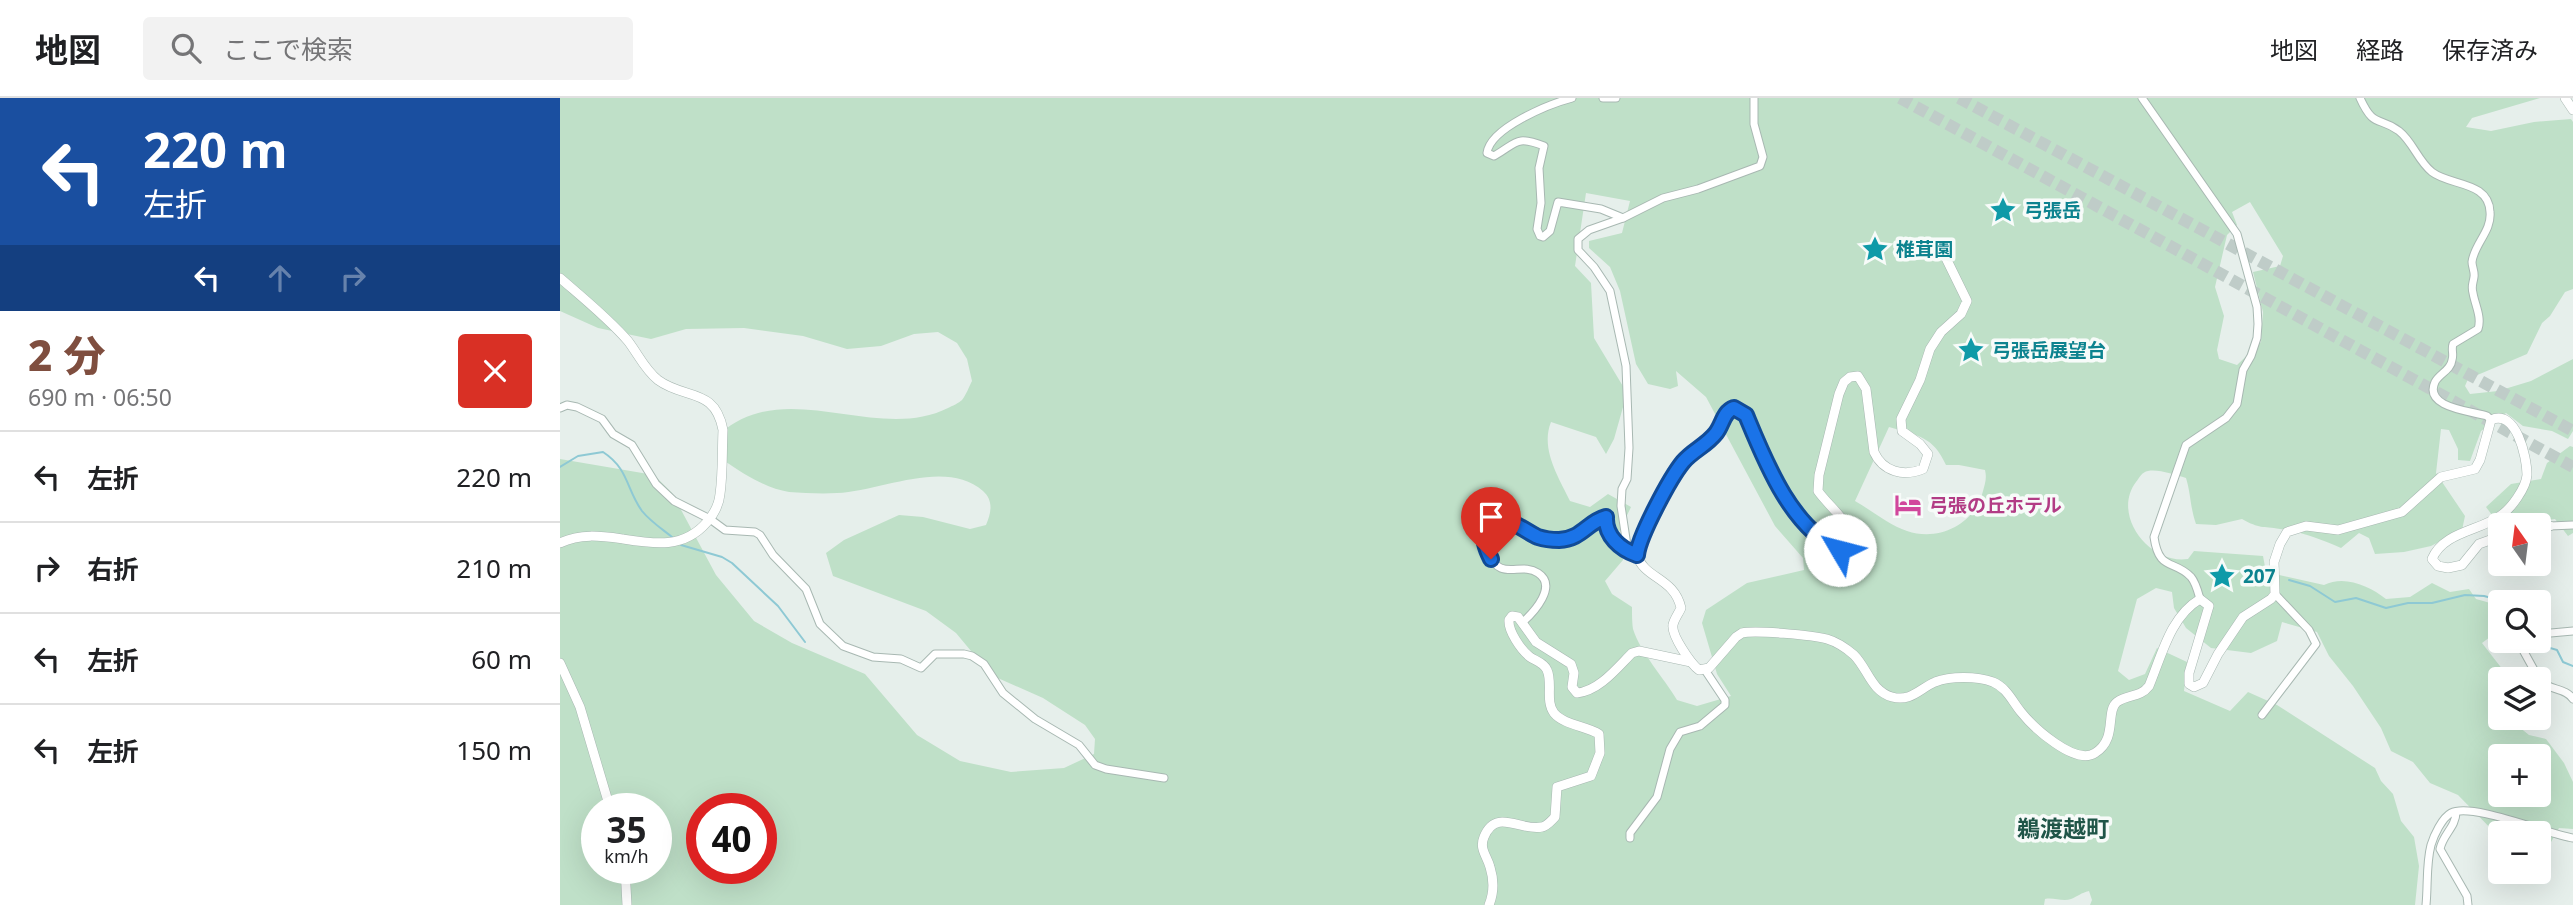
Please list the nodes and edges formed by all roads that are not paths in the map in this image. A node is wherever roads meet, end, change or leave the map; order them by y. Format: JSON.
{"nodes":[{"id":1,"x":1572,"y":98,"type":"edge"},
{"id":2,"x":1603,"y":98,"type":"edge"},
{"id":3,"x":1616,"y":98,"type":"edge"},
{"id":4,"x":1754,"y":98,"type":"edge"},
{"id":5,"x":2142,"y":98,"type":"edge"},
{"id":6,"x":2360,"y":98,"type":"edge"},
{"id":7,"x":2565,"y":98,"type":"edge"},
{"id":8,"x":2573,"y":110,"type":"edge"},
{"id":9,"x":1623,"y":218,"type":"junction"},
{"id":10,"x":1943,"y":252,"type":"dead end"},
{"id":11,"x":560,"y":278,"type":"edge"},
{"id":12,"x":560,"y":408,"type":"edge"},
{"id":13,"x":2491,"y":420,"type":"junction"},
{"id":14,"x":2502,"y":513,"type":"edge"},
{"id":15,"x":710,"y":519,"type":"junction"},
{"id":16,"x":2488,"y":521,"type":"edge"},
{"id":17,"x":2573,"y":525,"type":"edge"},
{"id":18,"x":2552,"y":526,"type":"edge"},
{"id":19,"x":2488,"y":541,"type":"edge"},
{"id":20,"x":560,"y":543,"type":"edge"},
{"id":21,"x":1633,"y":553,"type":"junction"},
{"id":22,"x":2275,"y":594,"type":"junction"},
{"id":23,"x":2200,"y":599,"type":"junction"},
{"id":24,"x":1523,"y":622,"type":"junction"},
{"id":25,"x":2573,"y":631,"type":"edge"},
{"id":26,"x":2551,"y":633,"type":"edge"},
{"id":27,"x":1691,"y":662,"type":"junction"},
{"id":28,"x":560,"y":663,"type":"edge"},
{"id":29,"x":1705,"y":670,"type":"junction"},
{"id":30,"x":2551,"y":688,"type":"edge"},
{"id":31,"x":2573,"y":699,"type":"edge"},
{"id":32,"x":2262,"y":715,"type":"dead end"},
{"id":33,"x":1164,"y":778,"type":"dead end"},
{"id":34,"x":606,"y":793,"type":"edge"},
{"id":35,"x":2456,"y":812,"type":"junction"},
{"id":36,"x":1630,"y":838,"type":"dead end"},
{"id":37,"x":2573,"y":838,"type":"edge"},
{"id":38,"x":626,"y":884,"type":"edge"},
{"id":39,"x":627,"y":905,"type":"edge"},
{"id":40,"x":1489,"y":905,"type":"edge"},
{"id":41,"x":2426,"y":905,"type":"edge"},
{"id":42,"x":2468,"y":905,"type":"edge"}],
"edges":[{"from":1,"to":9,"type":"street"},
{"from":2,"to":3,"type":"street"},
{"from":4,"to":9,"type":"street"},
{"from":5,"to":23,"type":"street"},
{"from":6,"to":13,"type":"street"},
{"from":7,"to":8,"type":"street"},
{"from":9,"to":21,"type":"street"},
{"from":10,"to":21,"type":"street"},
{"from":11,"to":15,"type":"street"},
{"from":12,"to":15,"type":"street"},
{"from":13,"to":14,"type":"street"},
{"from":13,"to":22,"type":"street"},
{"from":15,"to":20,"type":"street"},
{"from":15,"to":33,"type":"street"},
{"from":16,"to":19,"type":"street"},
{"from":17,"to":18,"type":"street"},
{"from":21,"to":24,"type":"street"},
{"from":21,"to":27,"type":"street"},
{"from":22,"to":23,"type":"street"},
{"from":22,"to":32,"type":"street"},
{"from":23,"to":29,"type":"street"},
{"from":24,"to":27,"type":"street"},
{"from":24,"to":40,"type":"street"},
{"from":25,"to":26,"type":"street"},
{"from":27,"to":29,"type":"street"},
{"from":28,"to":34,"type":"street"},
{"from":29,"to":36,"type":"street"},
{"from":30,"to":31,"type":"street"},
{"from":35,"to":37,"type":"street"},
{"from":35,"to":41,"type":"street"},
{"from":35,"to":42,"type":"street"},
{"from":38,"to":39,"type":"street"}]}
